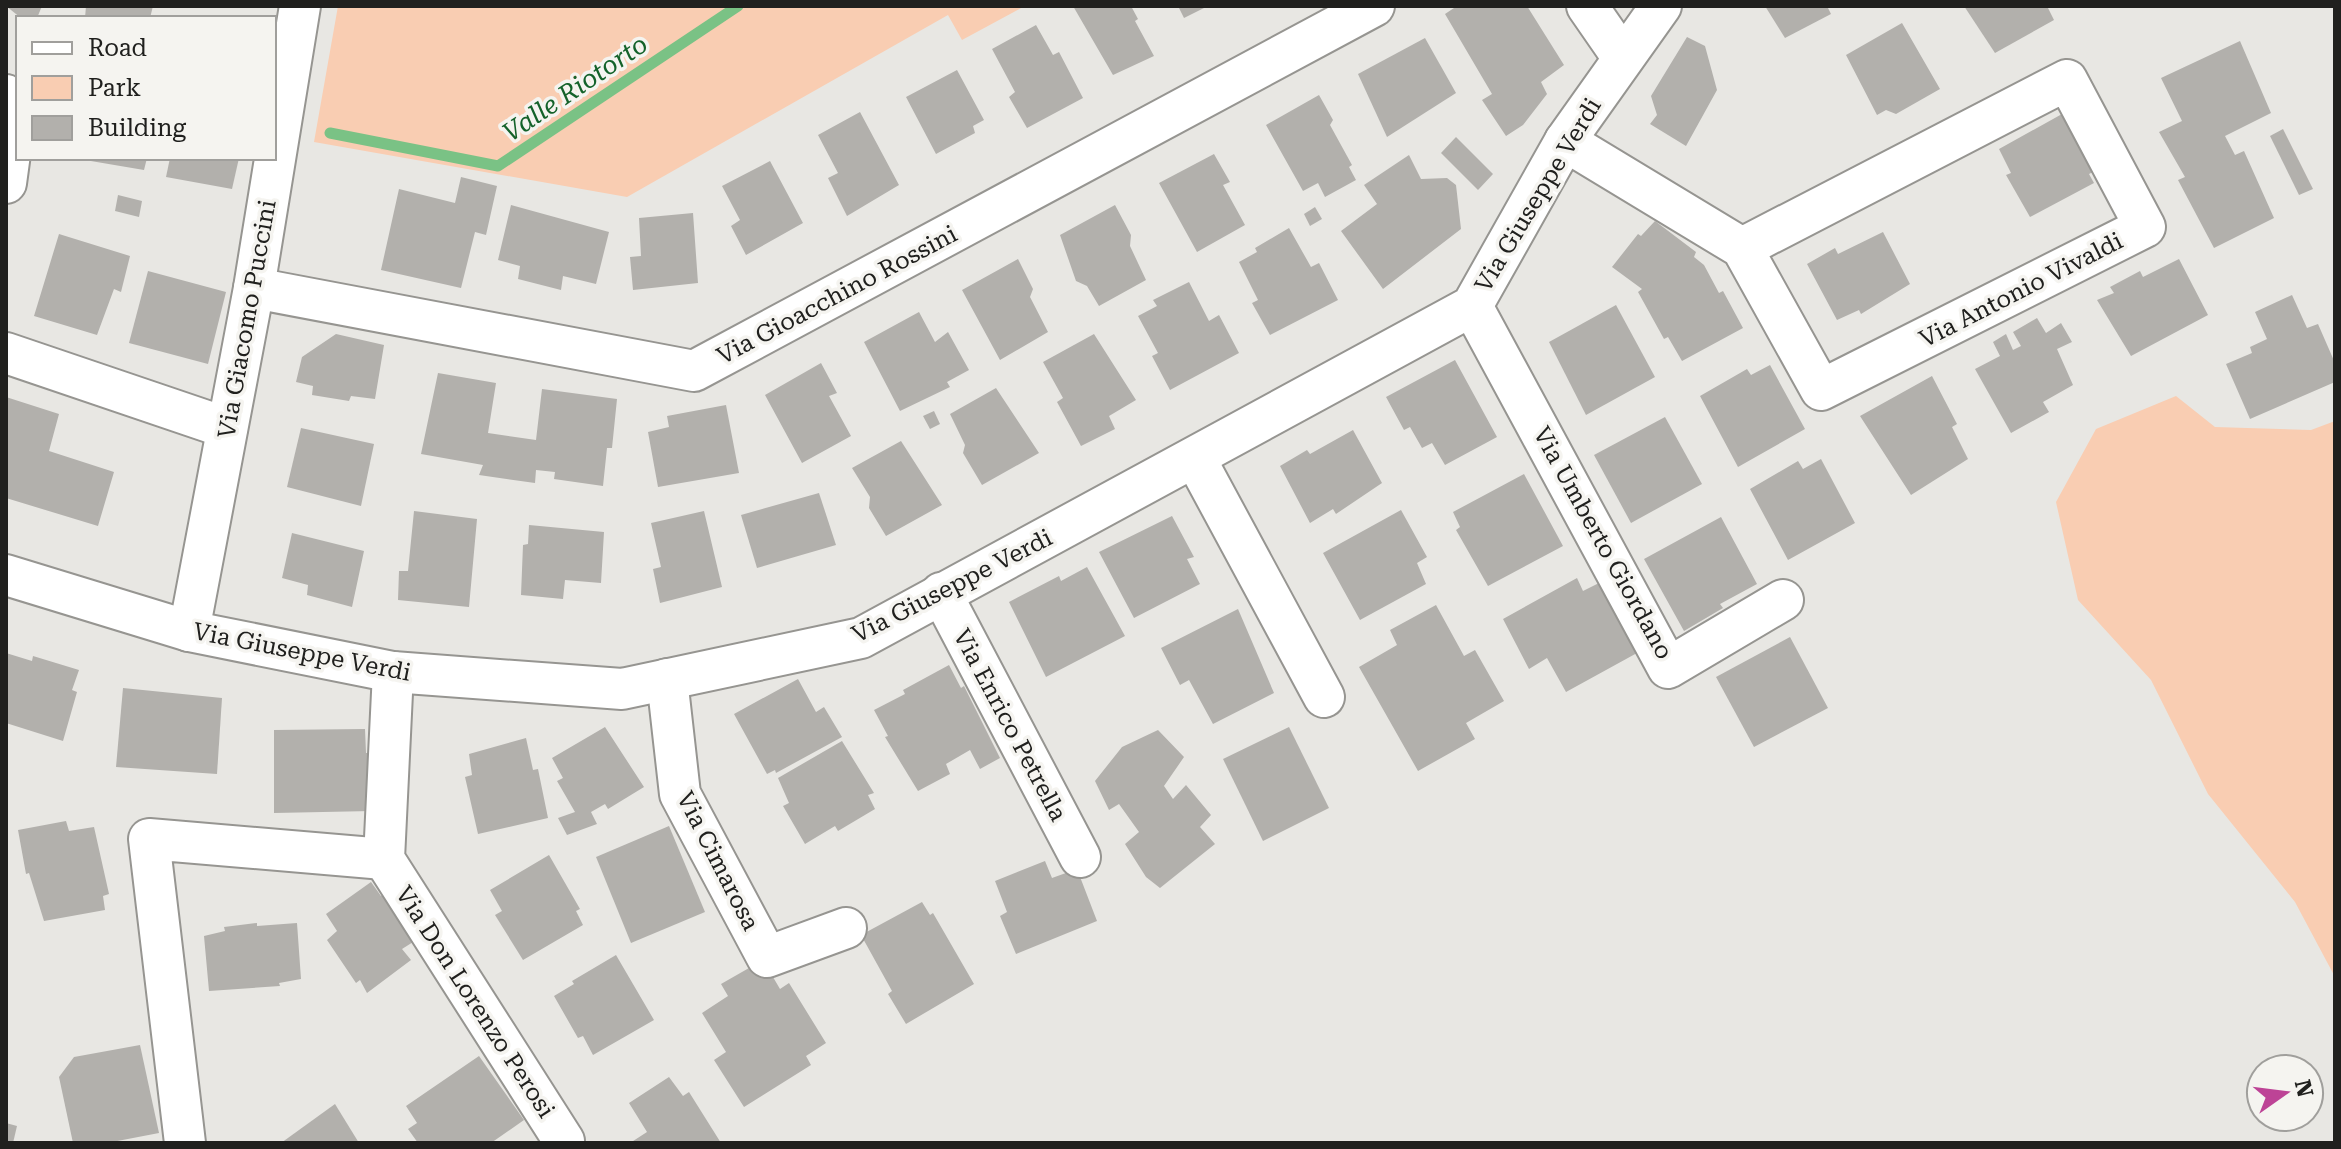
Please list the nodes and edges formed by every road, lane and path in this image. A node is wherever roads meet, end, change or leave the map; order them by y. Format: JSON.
{"nodes":[{"id":1,"x":300,"y":6,"type":"edge"},
{"id":2,"x":1374,"y":6,"type":"edge"},
{"id":3,"x":1587,"y":6,"type":"edge"},
{"id":4,"x":1661,"y":6,"type":"edge"},
{"id":5,"x":1623,"y":58,"type":"junction"},
{"id":6,"x":16,"y":109,"type":"edge"},
{"id":7,"x":1565,"y":141,"type":"junction"},
{"id":8,"x":276,"y":153,"type":"edge"},
{"id":9,"x":275,"y":160,"type":"edge"},
{"id":10,"x":6,"y":183,"type":"edge"},
{"id":11,"x":1742,"y":248,"type":"junction"},
{"id":12,"x":254,"y":288,"type":"junction"},
{"id":13,"x":1472,"y":306,"type":"junction"},
{"id":14,"x":6,"y":353,"type":"edge"},
{"id":15,"x":227,"y":428,"type":"junction"},
{"id":16,"x":1195,"y":458,"type":"junction"},
{"id":17,"x":6,"y":575,"type":"edge"},
{"id":18,"x":941,"y":593,"type":"junction"},
{"id":19,"x":1783,"y":600,"type":"dead end"},
{"id":20,"x":189,"y":631,"type":"junction"},
{"id":21,"x":393,"y":672,"type":"junction"},
{"id":22,"x":667,"y":679,"type":"junction"},
{"id":23,"x":1324,"y":697,"type":"dead end"},
{"id":24,"x":1080,"y":857,"type":"dead end"},
{"id":25,"x":384,"y":859,"type":"junction"},
{"id":26,"x":846,"y":928,"type":"dead end"},
{"id":27,"x":185,"y":1143,"type":"edge"},
{"id":28,"x":561,"y":1143,"type":"edge"}],
"edges":[{"from":1,"to":8,"type":"street","name":"Via Giacomo Puccini"},
{"from":2,"to":12,"type":"street","name":"Via Gioacchino Rossini"},
{"from":3,"to":5,"type":"street"},
{"from":4,"to":5,"type":"street","name":"Via Giuseppe Verdi"},
{"from":5,"to":7,"type":"street","name":"Via Giuseppe Verdi"},
{"from":6,"to":10,"type":"street"},
{"from":7,"to":11,"type":"street","name":"Via Antonio Vivaldi"},
{"from":7,"to":13,"type":"street","name":"Via Giuseppe Verdi"},
{"from":9,"to":12,"type":"street","name":"Via Giacomo Puccini"},
{"from":11,"to":11,"type":"street","name":"Via Antonio Vivaldi"},
{"from":12,"to":15,"type":"street","name":"Via Giacomo Puccini"},
{"from":13,"to":16,"type":"street","name":"Via Giuseppe Verdi"},
{"from":13,"to":19,"type":"street","name":"Via Umberto Giordano"},
{"from":14,"to":15,"type":"street"},
{"from":15,"to":20,"type":"street","name":"Via Giacomo Puccini"},
{"from":16,"to":18,"type":"street","name":"Via Giuseppe Verdi"},
{"from":16,"to":23,"type":"street"},
{"from":17,"to":20,"type":"street","name":"Via Giuseppe Verdi"},
{"from":18,"to":22,"type":"street","name":"Via Giuseppe Verdi"},
{"from":18,"to":24,"type":"street","name":"Via Enrico Petrella"},
{"from":20,"to":21,"type":"street","name":"Via Giuseppe Verdi"},
{"from":21,"to":22,"type":"street","name":"Via Giuseppe Verdi"},
{"from":21,"to":25,"type":"street","name":"Via Don Lorenzo Perosi"},
{"from":22,"to":26,"type":"street","name":"Via Cimarosa"},
{"from":25,"to":27,"type":"street","name":"Via Don Lorenzo Perosi"},
{"from":25,"to":28,"type":"street","name":"Via Don Lorenzo Perosi"}]}
